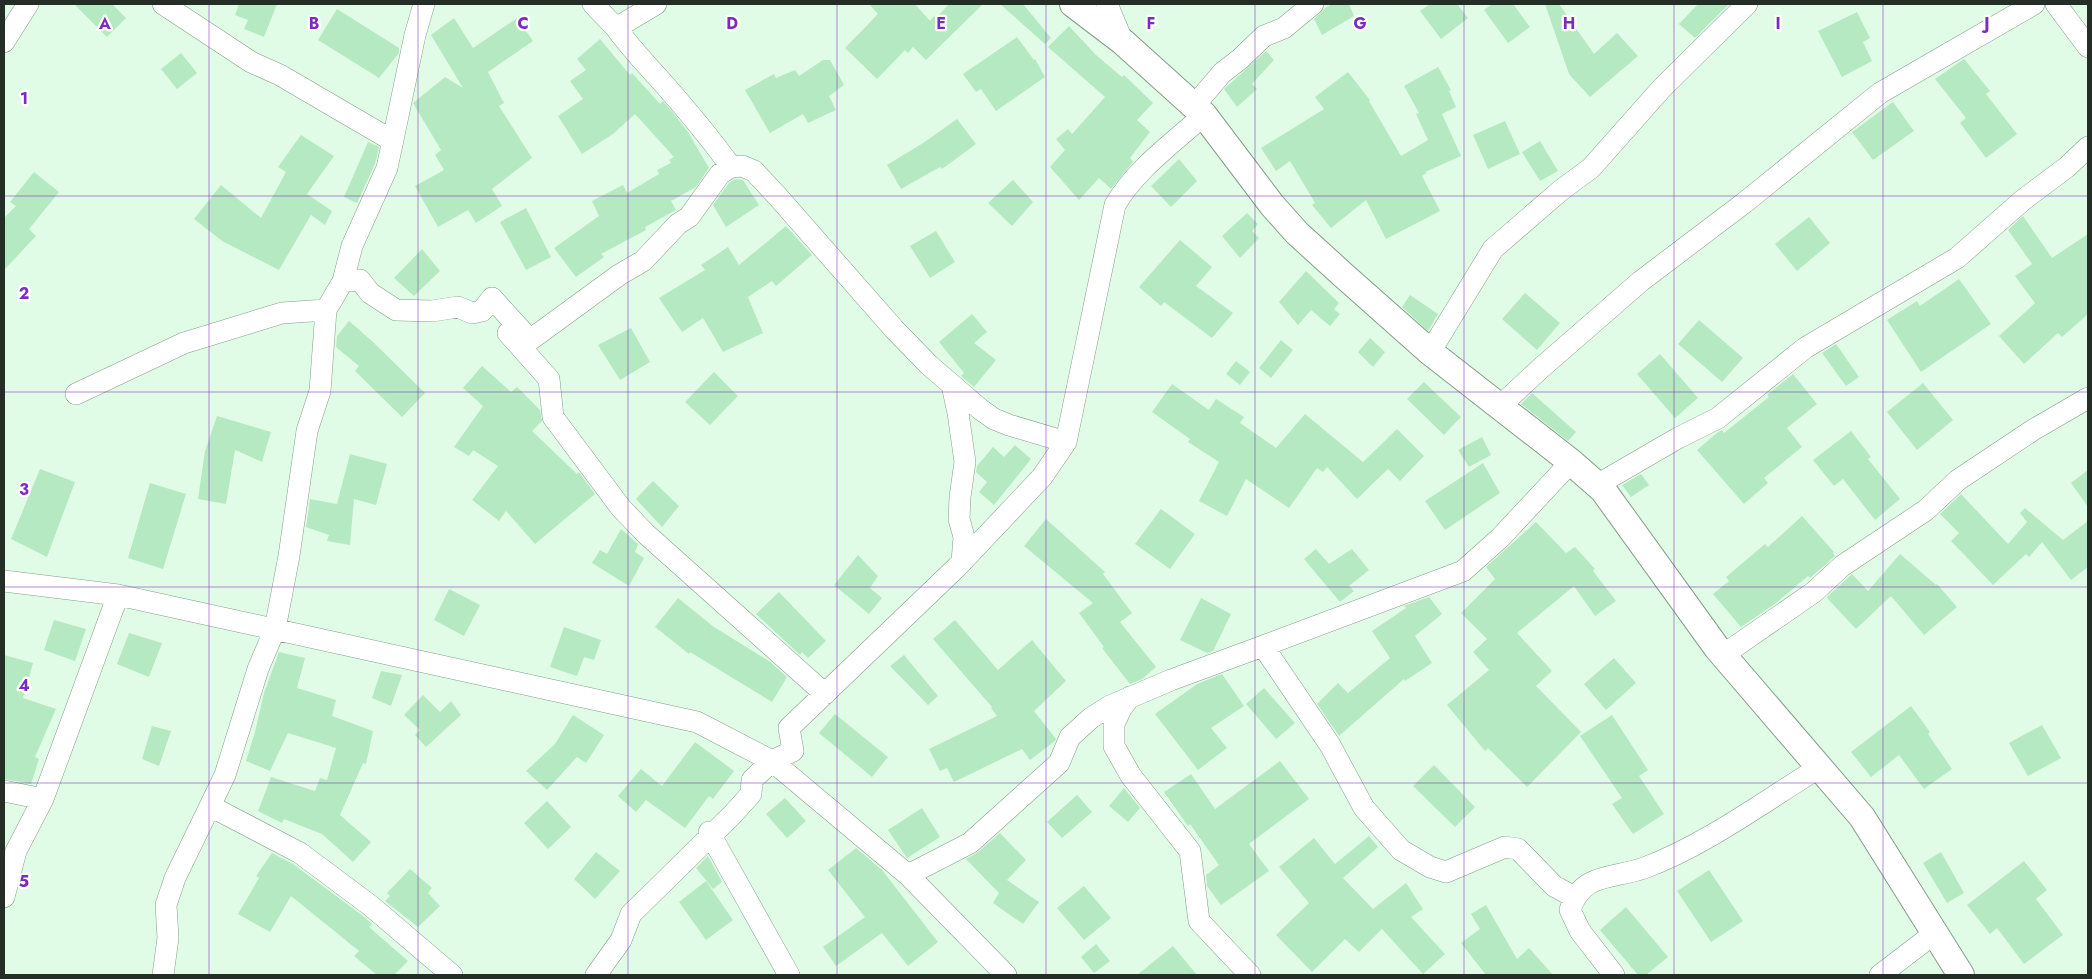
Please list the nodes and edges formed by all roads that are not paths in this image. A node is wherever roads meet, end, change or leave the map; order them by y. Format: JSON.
{"nodes":[{"id":1,"x":28,"y":4,"type":"edge"},
{"id":2,"x":163,"y":4,"type":"edge"},
{"id":3,"x":424,"y":4,"type":"edge"},
{"id":4,"x":593,"y":4,"type":"edge"},
{"id":5,"x":656,"y":4,"type":"edge"},
{"id":6,"x":1073,"y":4,"type":"edge"},
{"id":7,"x":1107,"y":4,"type":"edge"},
{"id":8,"x":1313,"y":4,"type":"edge"},
{"id":9,"x":1747,"y":4,"type":"edge"},
{"id":10,"x":2034,"y":4,"type":"edge"},
{"id":11,"x":2056,"y":4,"type":"edge"},
{"id":12,"x":616,"y":28,"type":"junction"},
{"id":13,"x":4,"y":42,"type":"edge"},
{"id":14,"x":1123,"y":42,"type":"junction"},
{"id":15,"x":2088,"y":47,"type":"edge"},
{"id":16,"x":1199,"y":110,"type":"junction"},
{"id":17,"x":394,"y":141,"type":"junction"},
{"id":18,"x":2088,"y":148,"type":"edge"},
{"id":19,"x":731,"y":167,"type":"junction"},
{"id":20,"x":343,"y":281,"type":"junction"},
{"id":21,"x":326,"y":310,"type":"junction"},
{"id":22,"x":482,"y":311,"type":"junction"},
{"id":23,"x":1430,"y":352,"type":"junction"},
{"id":24,"x":952,"y":385,"type":"junction"},
{"id":25,"x":76,"y":394,"type":"dead end"},
{"id":26,"x":2088,"y":398,"type":"edge"},
{"id":27,"x":1499,"y":407,"type":"junction"},
{"id":28,"x":1066,"y":442,"type":"junction"},
{"id":29,"x":1572,"y":462,"type":"junction"},
{"id":30,"x":1597,"y":486,"type":"junction"},
{"id":31,"x":962,"y":562,"type":"junction"},
{"id":32,"x":4,"y":581,"type":"edge"},
{"id":33,"x":118,"y":595,"type":"junction"},
{"id":34,"x":275,"y":629,"type":"junction"},
{"id":35,"x":1263,"y":646,"type":"junction"},
{"id":36,"x":1724,"y":655,"type":"junction"},
{"id":37,"x":825,"y":694,"type":"junction"},
{"id":38,"x":1130,"y":697,"type":"junction"},
{"id":39,"x":772,"y":761,"type":"junction"},
{"id":40,"x":1820,"y":767,"type":"junction"},
{"id":41,"x":4,"y":792,"type":"edge"},
{"id":42,"x":42,"y":799,"type":"junction"},
{"id":43,"x":210,"y":806,"type":"junction"},
{"id":44,"x":710,"y":834,"type":"junction"},
{"id":45,"x":908,"y":875,"type":"junction"},
{"id":46,"x":4,"y":897,"type":"edge"},
{"id":47,"x":1574,"y":897,"type":"junction"},
{"id":48,"x":1935,"y":933,"type":"junction"},
{"id":49,"x":162,"y":975,"type":"edge"},
{"id":50,"x":452,"y":975,"type":"edge"},
{"id":51,"x":596,"y":975,"type":"edge"},
{"id":52,"x":789,"y":975,"type":"edge"},
{"id":53,"x":1006,"y":975,"type":"edge"},
{"id":54,"x":1250,"y":975,"type":"edge"},
{"id":55,"x":1614,"y":975,"type":"edge"},
{"id":56,"x":1880,"y":975,"type":"edge"},
{"id":57,"x":1961,"y":975,"type":"edge"}],
"edges":[{"from":1,"to":13,"type":"street"},
{"from":2,"to":17,"type":"street"},
{"from":3,"to":17,"type":"street"},
{"from":4,"to":12,"type":"street"},
{"from":5,"to":12,"type":"street"},
{"from":6,"to":14,"type":"street"},
{"from":7,"to":14,"type":"street"},
{"from":8,"to":16,"type":"street"},
{"from":9,"to":23,"type":"street"},
{"from":10,"to":27,"type":"street"},
{"from":11,"to":15,"type":"street"},
{"from":12,"to":19,"type":"street"},
{"from":14,"to":16,"type":"street"},
{"from":16,"to":23,"type":"street"},
{"from":16,"to":28,"type":"street"},
{"from":17,"to":20,"type":"street"},
{"from":18,"to":30,"type":"street"},
{"from":19,"to":22,"type":"street"},
{"from":19,"to":24,"type":"street"},
{"from":20,"to":21,"type":"street"},
{"from":20,"to":22,"type":"street"},
{"from":21,"to":25,"type":"street"},
{"from":21,"to":34,"type":"street"},
{"from":22,"to":37,"type":"street"},
{"from":23,"to":27,"type":"street"},
{"from":24,"to":28,"type":"street"},
{"from":24,"to":31,"type":"street"},
{"from":26,"to":36,"type":"street"},
{"from":27,"to":29,"type":"street"},
{"from":28,"to":31,"type":"street"},
{"from":29,"to":30,"type":"street"},
{"from":29,"to":35,"type":"street"},
{"from":30,"to":36,"type":"street"},
{"from":31,"to":37,"type":"street"},
{"from":32,"to":33,"type":"street"},
{"from":33,"to":34,"type":"street"},
{"from":33,"to":42,"type":"street"},
{"from":34,"to":39,"type":"street"},
{"from":34,"to":43,"type":"street"},
{"from":35,"to":38,"type":"street"},
{"from":35,"to":47,"type":"street"},
{"from":36,"to":40,"type":"street"},
{"from":37,"to":39,"type":"street"},
{"from":38,"to":45,"type":"street"},
{"from":38,"to":54,"type":"street"},
{"from":39,"to":44,"type":"street"},
{"from":39,"to":45,"type":"street"},
{"from":40,"to":47,"type":"street"},
{"from":40,"to":48,"type":"street"},
{"from":41,"to":42,"type":"street"},
{"from":42,"to":46,"type":"street"},
{"from":43,"to":49,"type":"street"},
{"from":43,"to":50,"type":"street"},
{"from":44,"to":51,"type":"street"},
{"from":44,"to":52,"type":"street"},
{"from":45,"to":53,"type":"street"},
{"from":47,"to":55,"type":"street"},
{"from":48,"to":56,"type":"street"},
{"from":48,"to":57,"type":"street"}]}
